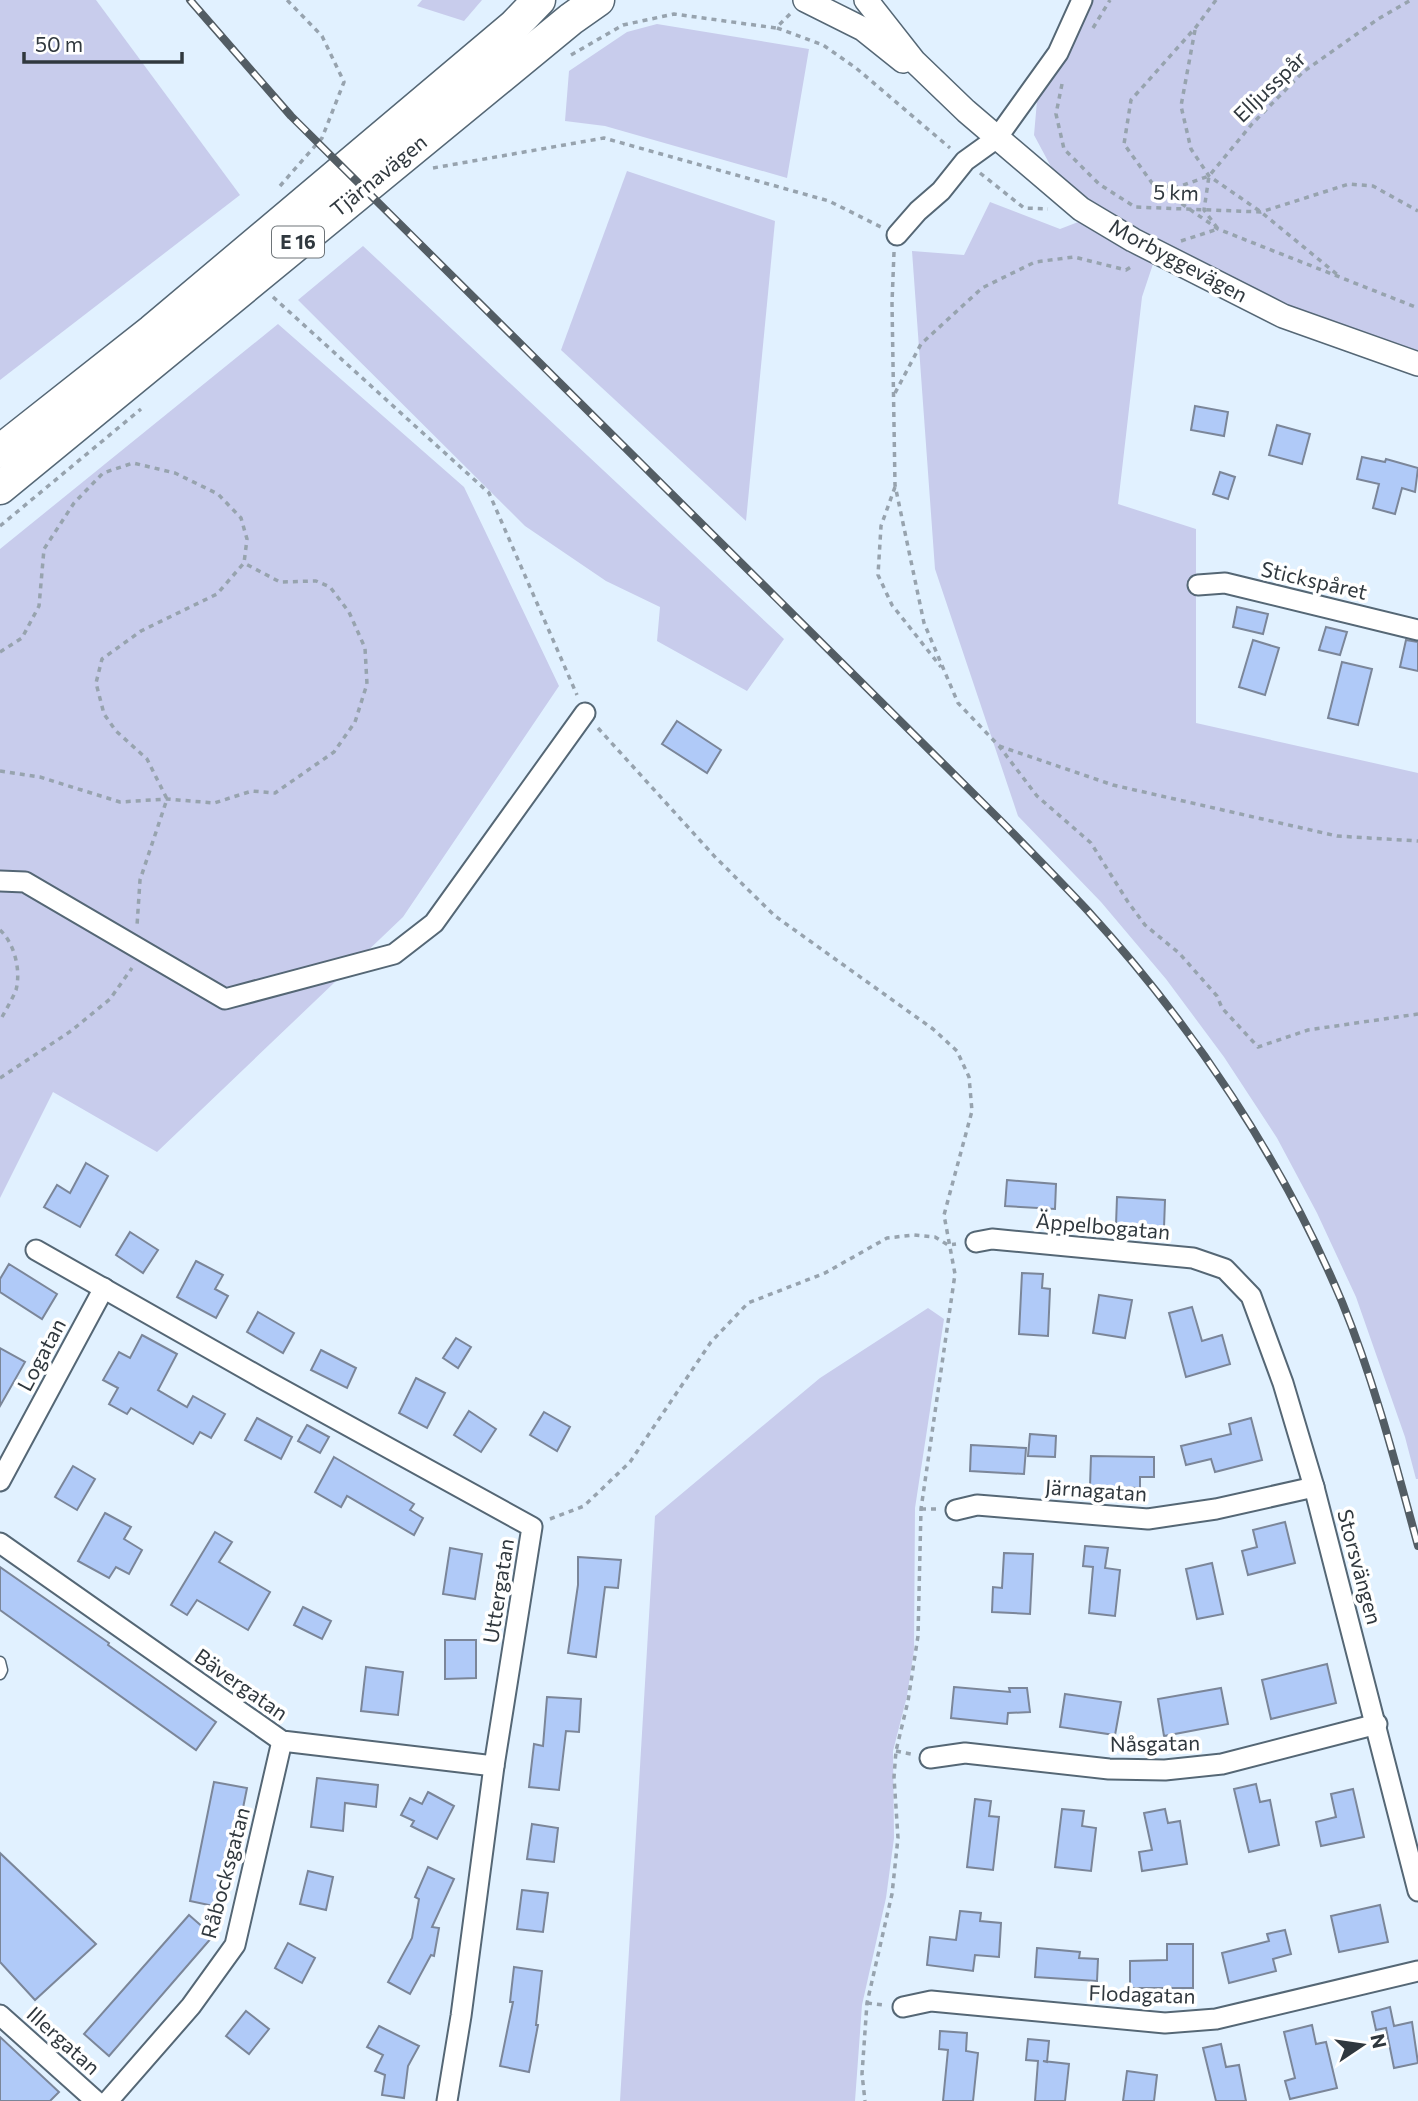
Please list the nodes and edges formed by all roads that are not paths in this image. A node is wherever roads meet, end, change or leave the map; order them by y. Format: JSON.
{"nodes":[{"id":1,"x":539,"y":0,"type":"edge"},
{"id":2,"x":598,"y":0,"type":"edge"},
{"id":3,"x":866,"y":0,"type":"edge"},
{"id":4,"x":1082,"y":0,"type":"edge"},
{"id":5,"x":800,"y":5,"type":"edge"},
{"id":6,"x":966,"y":111,"type":"junction"},
{"id":7,"x":997,"y":138,"type":"junction"},
{"id":8,"x":897,"y":235,"type":"road end"},
{"id":9,"x":1418,"y":363,"type":"edge"},
{"id":10,"x":0,"y":451,"type":"edge"},
{"id":11,"x":0,"y":488,"type":"edge"},
{"id":12,"x":1198,"y":585,"type":"dead end"},
{"id":13,"x":1418,"y":630,"type":"edge"},
{"id":14,"x":585,"y":713,"type":"road end"},
{"id":15,"x":0,"y":881,"type":"edge"},
{"id":16,"x":976,"y":1241,"type":"road end"},
{"id":17,"x":36,"y":1250,"type":"dead end"},
{"id":18,"x":1225,"y":1269,"type":"joint"},
{"id":19,"x":104,"y":1288,"type":"junction"},
{"id":20,"x":0,"y":1481,"type":"edge"},
{"id":21,"x":1314,"y":1487,"type":"junction"},
{"id":22,"x":956,"y":1510,"type":"dead end"},
{"id":23,"x":0,"y":1543,"type":"edge"},
{"id":24,"x":0,"y":1662,"type":"edge"},
{"id":25,"x":0,"y":1674,"type":"edge"},
{"id":26,"x":1377,"y":1724,"type":"junction"},
{"id":27,"x":282,"y":1741,"type":"junction"},
{"id":28,"x":930,"y":1758,"type":"dead end"},
{"id":29,"x":494,"y":1766,"type":"junction"},
{"id":30,"x":1418,"y":1891,"type":"edge"},
{"id":31,"x":1418,"y":1971,"type":"edge"},
{"id":32,"x":903,"y":2007,"type":"dead end"},
{"id":33,"x":0,"y":2015,"type":"edge"},
{"id":34,"x":96,"y":2101,"type":"edge"},
{"id":35,"x":108,"y":2101,"type":"edge"},
{"id":36,"x":447,"y":2101,"type":"edge"}],
"edges":[{"from":1,"to":10,"type":"highway","name":"Tjärnavägen","number":"E 16"},
{"from":2,"to":11,"type":"highway","name":"Tjärnavägen","number":"E 16"},
{"from":3,"to":6,"type":"street","name":"Morbyggevägen"},
{"from":4,"to":7,"type":"street"},
{"from":5,"to":6,"type":"street","name":"Morbyggevägen"},
{"from":6,"to":7,"type":"street","name":"Morbyggevägen"},
{"from":7,"to":8,"type":"street"},
{"from":7,"to":9,"type":"street","name":"Morbyggevägen"},
{"from":12,"to":13,"type":"street","name":"Stickspåret"},
{"from":14,"to":15,"type":"street"},
{"from":16,"to":18,"type":"street","name":"Äppelbogatan"},
{"from":17,"to":19,"type":"street","name":"Uttergatan"},
{"from":18,"to":21,"type":"street","name":"Storsvängen"},
{"from":19,"to":20,"type":"street","name":"Logatan"},
{"from":19,"to":29,"type":"street","name":"Uttergatan"},
{"from":21,"to":22,"type":"street","name":"Järnagatan"},
{"from":21,"to":26,"type":"street","name":"Storsvängen"},
{"from":23,"to":27,"type":"street","name":"Bävergatan"},
{"from":24,"to":25,"type":"lane"},
{"from":26,"to":28,"type":"street","name":"Nåsgatan"},
{"from":26,"to":30,"type":"street","name":"Storsvängen"},
{"from":27,"to":29,"type":"street","name":"Bävergatan"},
{"from":27,"to":35,"type":"street","name":"Råbocksgatan"},
{"from":29,"to":36,"type":"street","name":"Uttergatan"},
{"from":31,"to":32,"type":"street","name":"Flodagatan"},
{"from":33,"to":34,"type":"street","name":"Illergatan"}]}
